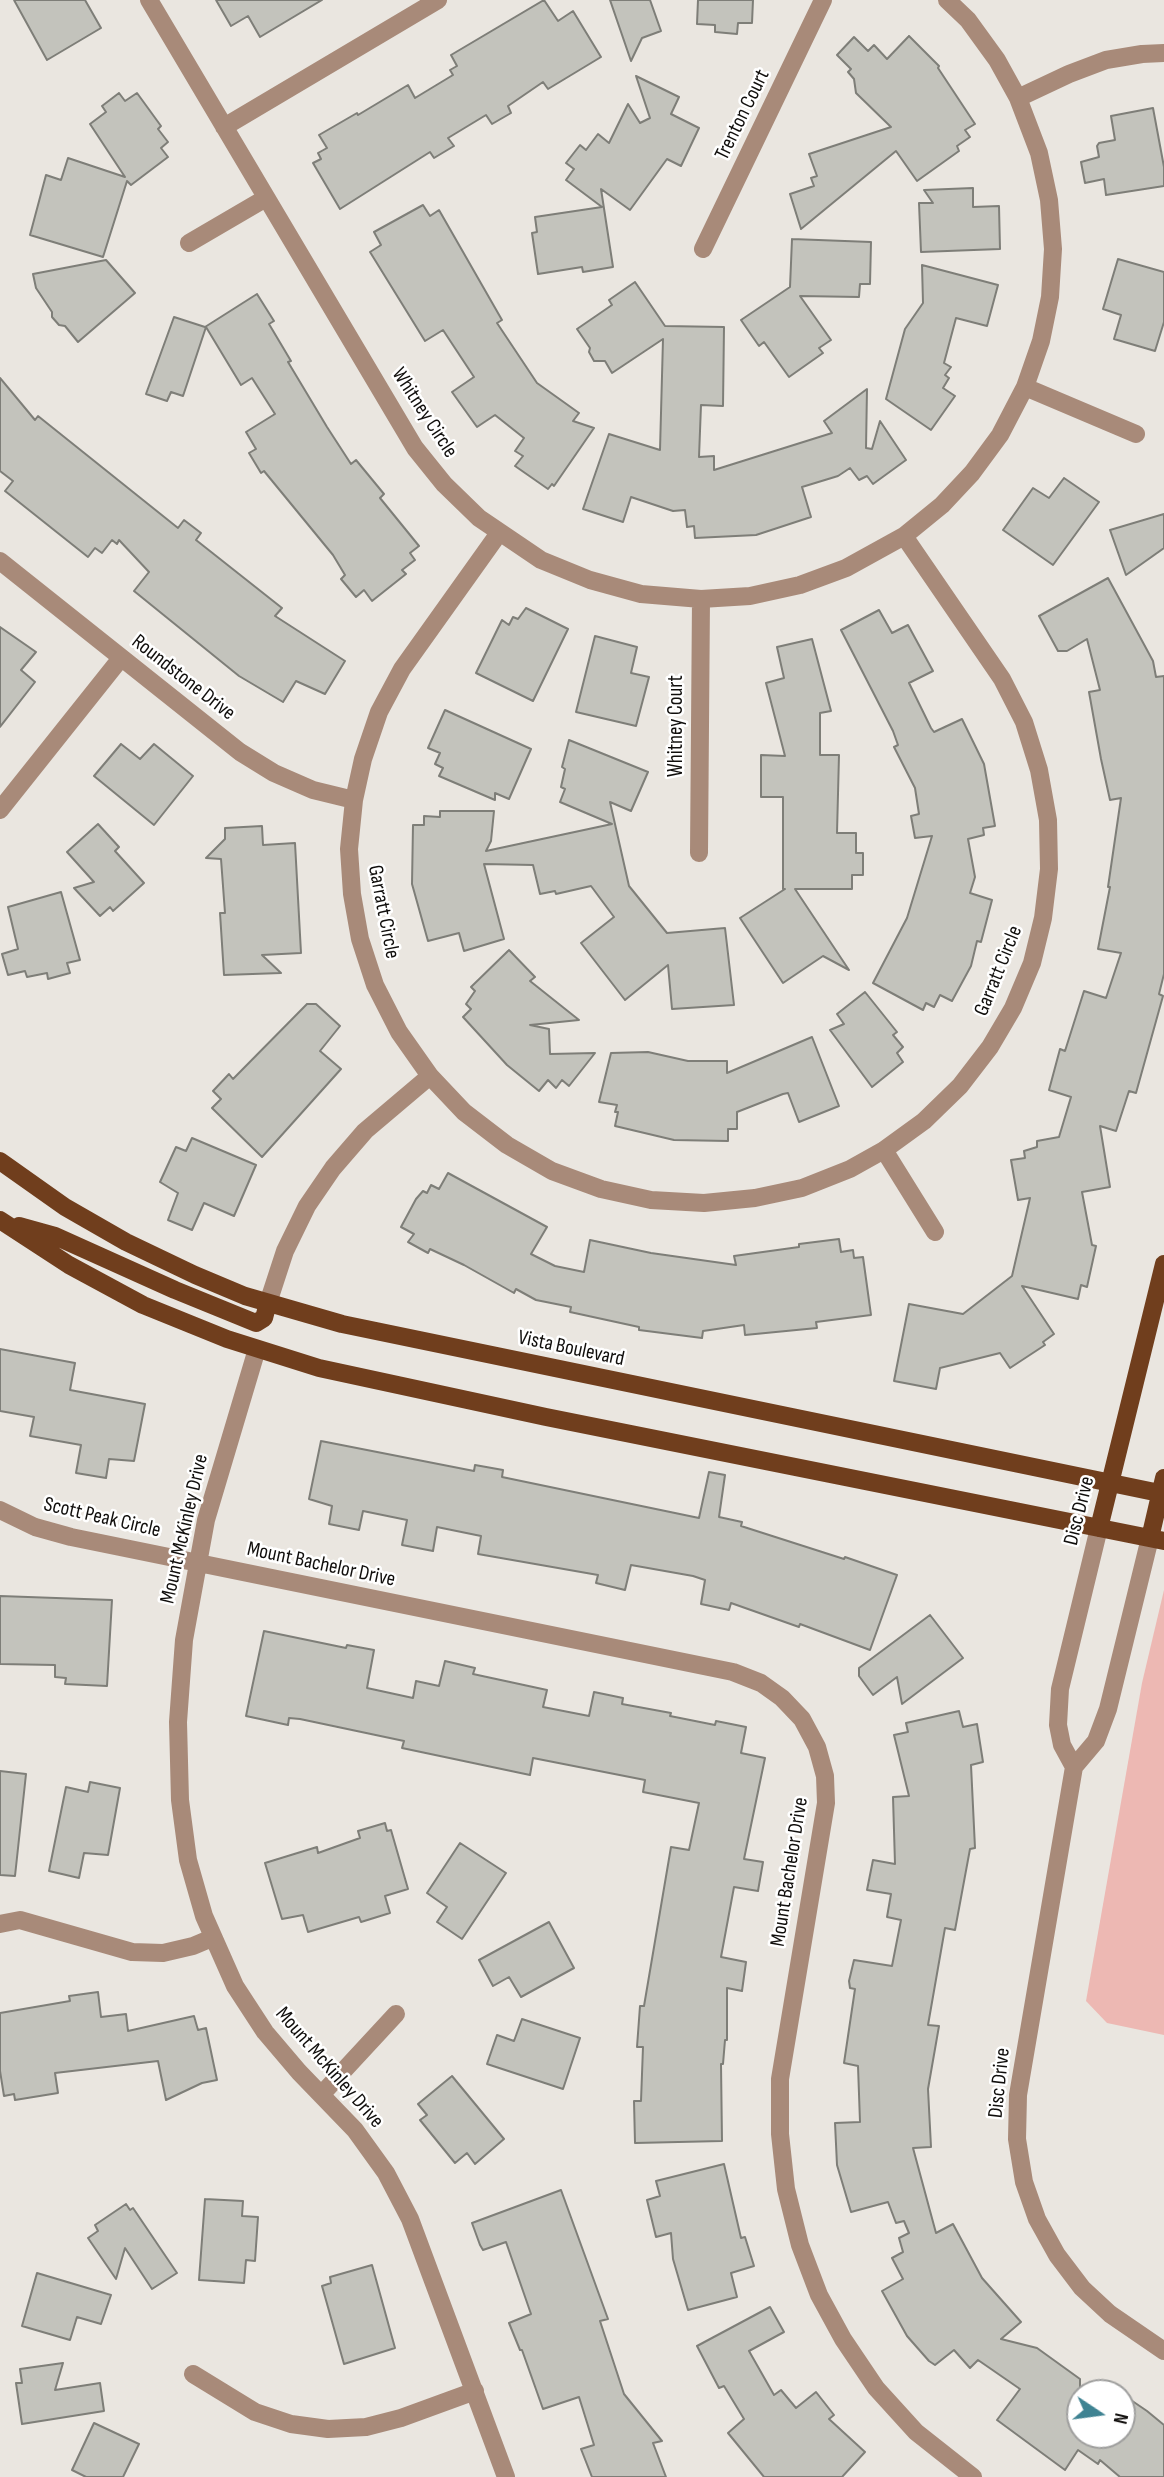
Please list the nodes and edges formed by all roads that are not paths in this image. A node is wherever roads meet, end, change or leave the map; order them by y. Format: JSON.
{"nodes":[{"id":1,"x":149,"y":0,"type":"edge"},
{"id":2,"x":438,"y":0,"type":"edge"},
{"id":3,"x":824,"y":0,"type":"edge"},
{"id":4,"x":947,"y":0,"type":"edge"},
{"id":5,"x":1164,"y":53,"type":"edge"},
{"id":6,"x":1018,"y":98,"type":"junction"},
{"id":7,"x":224,"y":127,"type":"junction"},
{"id":8,"x":265,"y":198,"type":"junction"},
{"id":9,"x":189,"y":243,"type":"dead end"},
{"id":10,"x":703,"y":249,"type":"dead end"},
{"id":11,"x":1025,"y":387,"type":"junction"},
{"id":12,"x":1136,"y":434,"type":"dead end"},
{"id":13,"x":499,"y":533,"type":"junction"},
{"id":14,"x":904,"y":536,"type":"junction"},
{"id":15,"x":0,"y":562,"type":"edge"},
{"id":16,"x":701,"y":599,"type":"junction"},
{"id":17,"x":121,"y":658,"type":"junction"},
{"id":18,"x":354,"y":800,"type":"junction"},
{"id":19,"x":0,"y":810,"type":"edge"},
{"id":20,"x":699,"y":853,"type":"dead end"},
{"id":21,"x":430,"y":1076,"type":"junction"},
{"id":22,"x":884,"y":1150,"type":"junction"},
{"id":23,"x":0,"y":1161,"type":"edge"},
{"id":24,"x":1,"y":1221,"type":"edge"},
{"id":25,"x":935,"y":1231,"type":"dead end"},
{"id":26,"x":1164,"y":1264,"type":"edge"},
{"id":27,"x":268,"y":1303,"type":"junction"},
{"id":28,"x":257,"y":1349,"type":"junction"},
{"id":29,"x":1111,"y":1483,"type":"junction"},
{"id":30,"x":1163,"y":1488,"type":"edge"},
{"id":31,"x":0,"y":1510,"type":"edge"},
{"id":32,"x":1099,"y":1528,"type":"junction"},
{"id":33,"x":1157,"y":1540,"type":"edge"},
{"id":34,"x":196,"y":1563,"type":"junction"},
{"id":35,"x":1074,"y":1768,"type":"junction"},
{"id":36,"x":0,"y":1924,"type":"edge"},
{"id":37,"x":212,"y":1938,"type":"junction"},
{"id":38,"x":396,"y":2014,"type":"dead end"},
{"id":39,"x":321,"y":2095,"type":"junction"},
{"id":40,"x":1164,"y":2351,"type":"edge"},
{"id":41,"x":193,"y":2374,"type":"dead end"},
{"id":42,"x":475,"y":2392,"type":"junction"},
{"id":43,"x":506,"y":2477,"type":"edge"},
{"id":44,"x":973,"y":2477,"type":"edge"}],
"edges":[{"from":1,"to":7,"type":"street","name":"Whitney Circle"},
{"from":2,"to":7,"type":"street"},
{"from":3,"to":10,"type":"street","name":"Trenton Court"},
{"from":4,"to":6,"type":"street","name":"Whitney Circle"},
{"from":5,"to":6,"type":"street"},
{"from":6,"to":11,"type":"street","name":"Whitney Circle"},
{"from":7,"to":8,"type":"street","name":"Whitney Circle"},
{"from":8,"to":9,"type":"street"},
{"from":8,"to":13,"type":"street","name":"Whitney Circle"},
{"from":11,"to":12,"type":"street"},
{"from":11,"to":14,"type":"street","name":"Whitney Circle"},
{"from":13,"to":16,"type":"street","name":"Whitney Circle"},
{"from":13,"to":18,"type":"street","name":"Garratt Circle"},
{"from":14,"to":16,"type":"street","name":"Whitney Circle"},
{"from":14,"to":22,"type":"street","name":"Garratt Circle"},
{"from":15,"to":17,"type":"street","name":"Roundstone Drive"},
{"from":16,"to":20,"type":"street","name":"Whitney Court"},
{"from":17,"to":18,"type":"street","name":"Roundstone Drive"},
{"from":17,"to":19,"type":"street"},
{"from":18,"to":21,"type":"street","name":"Garratt Circle"},
{"from":21,"to":22,"type":"street","name":"Garratt Circle"},
{"from":21,"to":27,"type":"street"},
{"from":22,"to":25,"type":"street"},
{"from":23,"to":27,"type":"main road","name":"Vista Boulevard"},
{"from":24,"to":27,"type":"main road"},
{"from":24,"to":28,"type":"main road"},
{"from":26,"to":29,"type":"main road","name":"Disc Drive"},
{"from":27,"to":29,"type":"main road","name":"Vista Boulevard"},
{"from":28,"to":32,"type":"main road"},
{"from":28,"to":34,"type":"street","name":"Mount McKinley Drive"},
{"from":29,"to":30,"type":"main road","name":"Vista Boulevard"},
{"from":29,"to":32,"type":"main road","name":"Disc Drive"},
{"from":30,"to":33,"type":"main road","name":"Disc Drive"},
{"from":31,"to":34,"type":"street","name":"Scott Peak Circle"},
{"from":32,"to":33,"type":"main road"},
{"from":32,"to":35,"type":"street","name":"Disc Drive"},
{"from":33,"to":35,"type":"street","name":"Disc Drive"},
{"from":34,"to":37,"type":"street","name":"Mount McKinley Drive"},
{"from":34,"to":44,"type":"street","name":"Mount Bachelor Drive"},
{"from":35,"to":40,"type":"street","name":"Disc Drive"},
{"from":36,"to":37,"type":"street"},
{"from":37,"to":39,"type":"street","name":"Mount McKinley Drive"},
{"from":38,"to":39,"type":"street"},
{"from":39,"to":42,"type":"street","name":"Mount McKinley Drive"},
{"from":41,"to":42,"type":"street"},
{"from":42,"to":43,"type":"street","name":"Mount McKinley Drive"}]}
